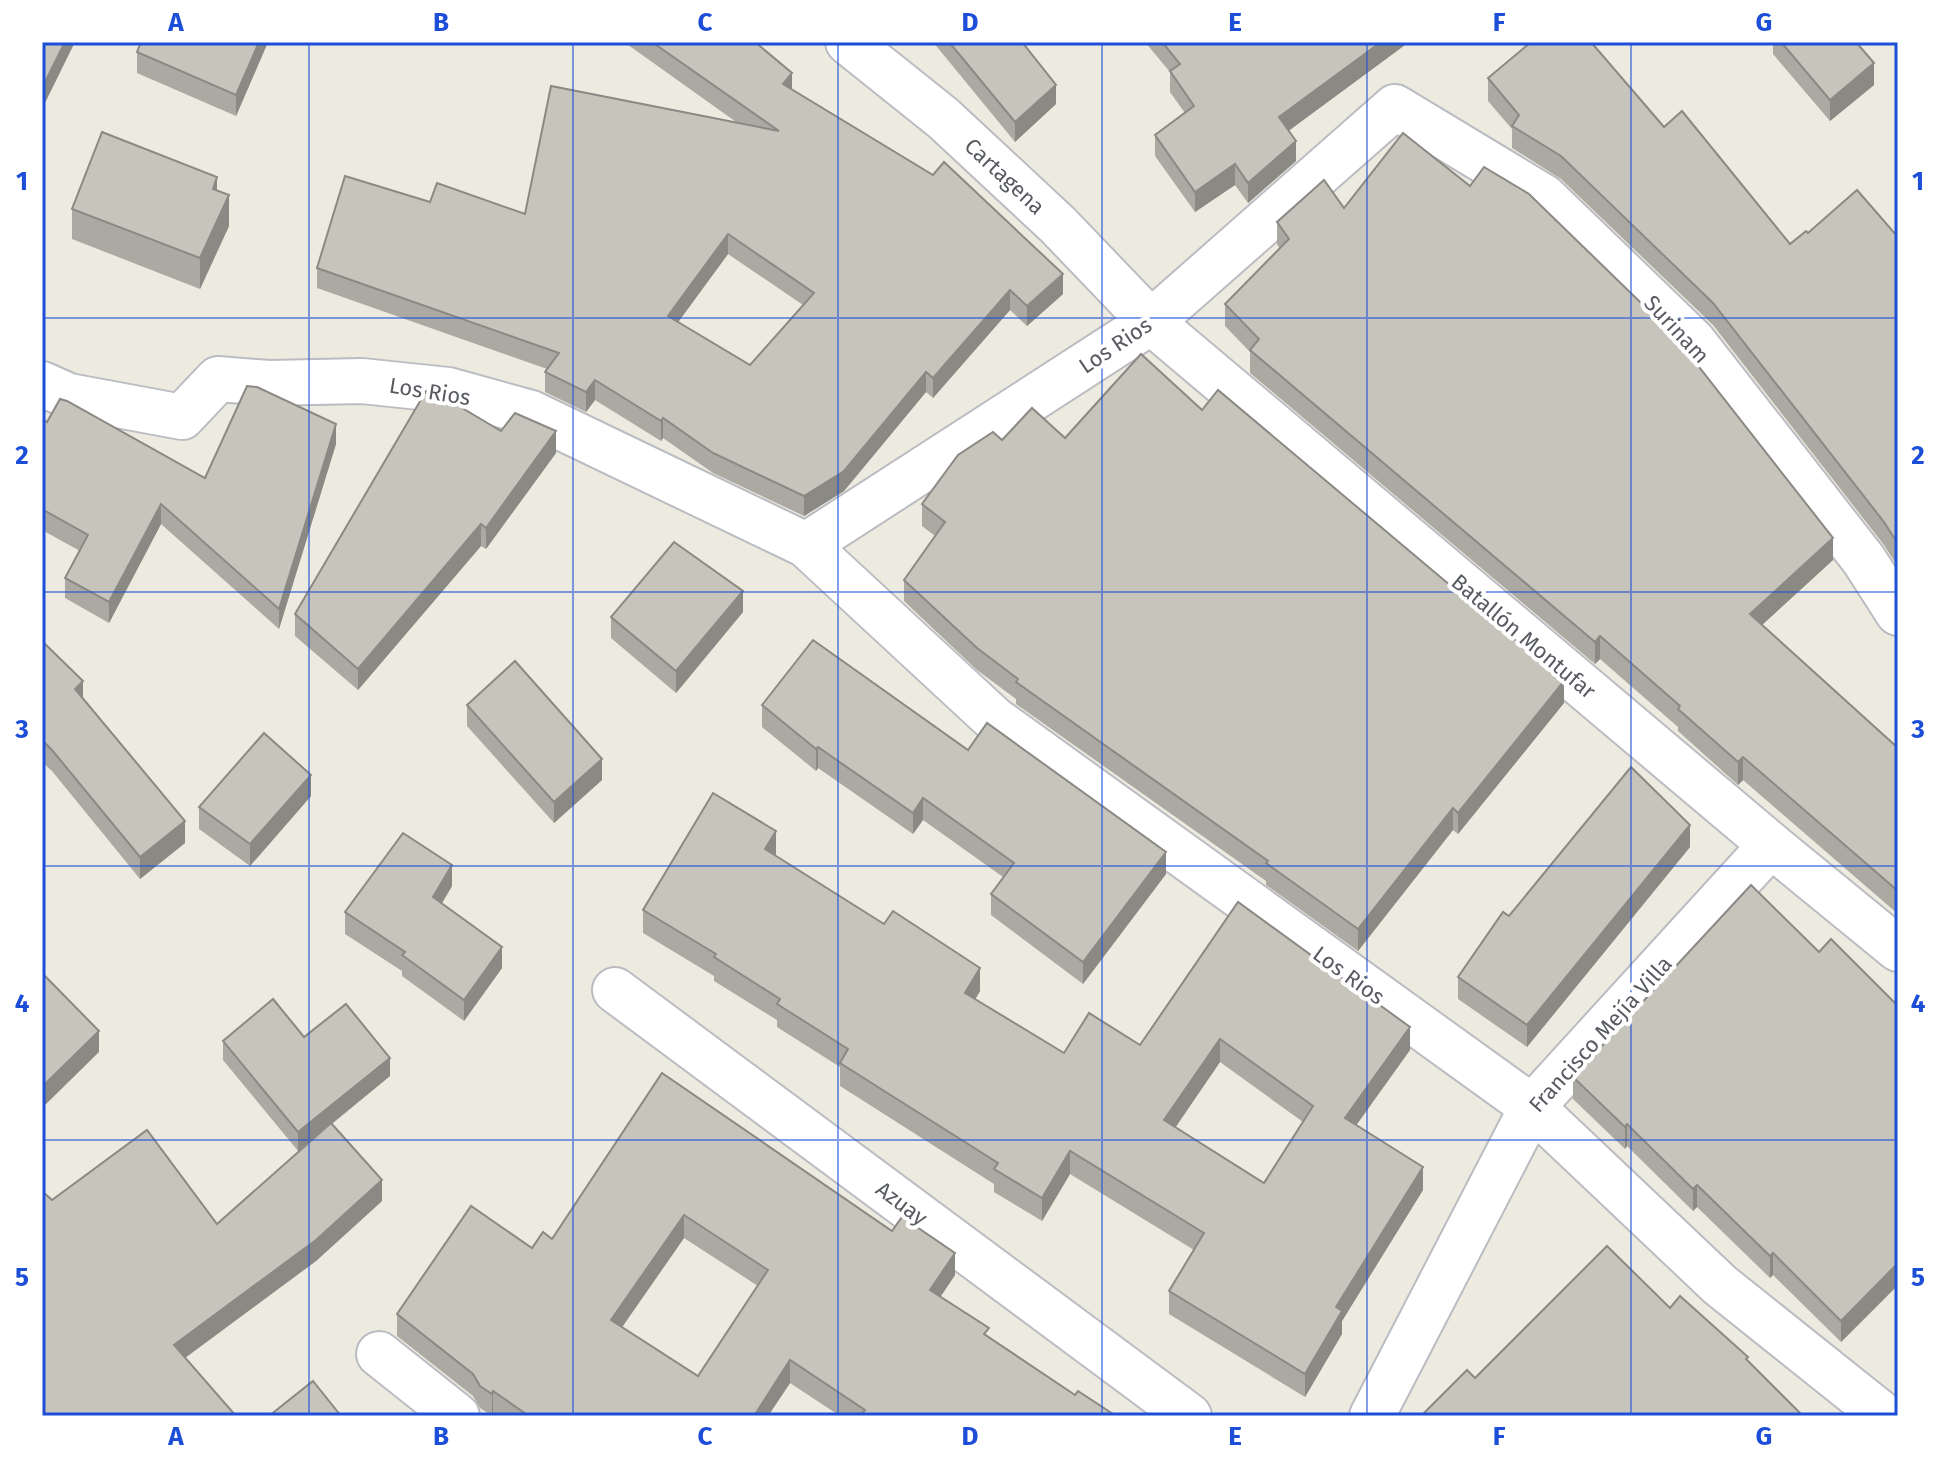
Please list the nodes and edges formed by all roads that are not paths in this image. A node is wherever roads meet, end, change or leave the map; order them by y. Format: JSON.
{"nodes":[{"id":1,"x":848,"y":42,"type":"edge"},
{"id":2,"x":1395,"y":107,"type":"joint"},
{"id":3,"x":1151,"y":322,"type":"junction"},
{"id":4,"x":42,"y":384,"type":"edge"},
{"id":5,"x":806,"y":545,"type":"junction"},
{"id":6,"x":1898,"y":613,"type":"edge"},
{"id":7,"x":1771,"y":845,"type":"junction"},
{"id":8,"x":1898,"y":949,"type":"edge"},
{"id":9,"x":615,"y":990,"type":"dead end"},
{"id":10,"x":1532,"y":1107,"type":"junction"},
{"id":11,"x":379,"y":1354,"type":"dead end"},
{"id":12,"x":457,"y":1416,"type":"edge"},
{"id":13,"x":1189,"y":1416,"type":"edge"},
{"id":14,"x":1372,"y":1416,"type":"edge"},
{"id":15,"x":1884,"y":1416,"type":"edge"}],
"edges":[{"from":1,"to":3,"type":"street","name":"Cartagena"},
{"from":2,"to":3,"type":"street","name":"Los Rios"},
{"from":2,"to":6,"type":"street","name":"Surinam"},
{"from":3,"to":5,"type":"street","name":"Los Rios"},
{"from":3,"to":7,"type":"street","name":"Batallón Montufar"},
{"from":4,"to":5,"type":"street","name":"Los Rios"},
{"from":5,"to":10,"type":"street","name":"Los Rios"},
{"from":7,"to":8,"type":"street","name":"Batallón Montufar"},
{"from":7,"to":10,"type":"street","name":"Francisco Mejía Villa"},
{"from":9,"to":13,"type":"street","name":"Azuay"},
{"from":10,"to":14,"type":"street","name":"Francisco Mejía Villa"},
{"from":10,"to":15,"type":"street","name":"Los Rios"},
{"from":11,"to":12,"type":"street"}]}
